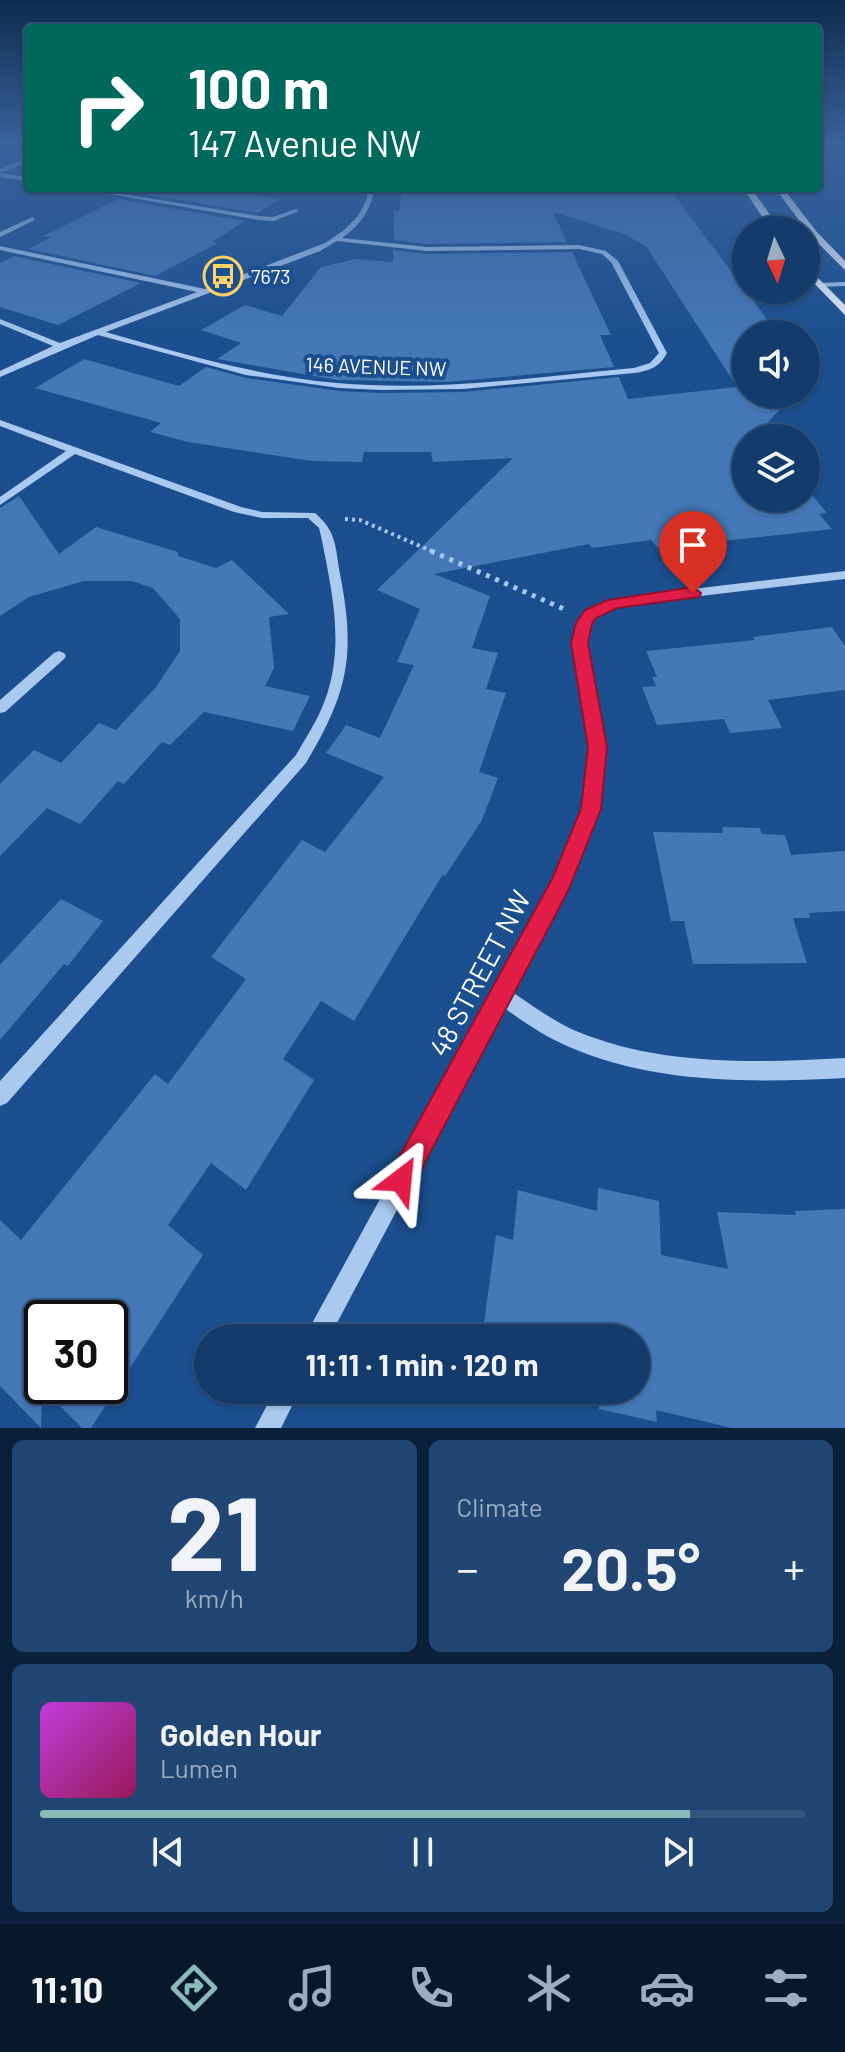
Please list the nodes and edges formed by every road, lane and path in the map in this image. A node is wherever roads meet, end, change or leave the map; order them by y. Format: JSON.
{"nodes":[{"id":1,"x":219,"y":211,"type":"edge"},
{"id":2,"x":296,"y":211,"type":"dead end"},
{"id":3,"x":365,"y":211,"type":"edge"},
{"id":4,"x":796,"y":211,"type":"edge"},
{"id":5,"x":33,"y":219,"type":"dead end"},
{"id":6,"x":0,"y":235,"type":"edge"},
{"id":7,"x":337,"y":239,"type":"junction"},
{"id":8,"x":0,"y":248,"type":"edge"},
{"id":9,"x":845,"y":267,"type":"edge"},
{"id":10,"x":845,"y":284,"type":"edge"},
{"id":11,"x":820,"y":285,"type":"joint"},
{"id":12,"x":207,"y":292,"type":"junction"},
{"id":13,"x":845,"y":312,"type":"edge"},
{"id":14,"x":0,"y":321,"type":"edge"},
{"id":15,"x":97,"y":332,"type":"junction"},
{"id":16,"x":60,"y":346,"type":"junction"},
{"id":17,"x":0,"y":374,"type":"edge"},
{"id":18,"x":0,"y":423,"type":"edge"},
{"id":19,"x":74,"y":450,"type":"junction"},
{"id":20,"x":0,"y":502,"type":"edge"},
{"id":21,"x":320,"y":522,"type":"junction"},
{"id":22,"x":845,"y":575,"type":"edge"},
{"id":23,"x":589,"y":616,"type":"junction"},
{"id":24,"x":59,"y":656,"type":"dead end"},
{"id":25,"x":0,"y":708,"type":"edge"},
{"id":26,"x":501,"y":995,"type":"junction"},
{"id":27,"x":845,"y":1068,"type":"edge"},
{"id":28,"x":0,"y":1096,"type":"edge"},
{"id":29,"x":324,"y":1324,"type":"edge"},
{"id":30,"x":280,"y":1404,"type":"edge"},
{"id":31,"x":267,"y":1428,"type":"edge"}],
"edges":[{"from":1,"to":2,"type":"street"},
{"from":3,"to":7,"type":"street"},
{"from":4,"to":9,"type":"main road"},
{"from":5,"to":6,"type":"street"},
{"from":7,"to":12,"type":"street"},
{"from":7,"to":15,"type":"street","name":"146 AVENUE NW"},
{"from":8,"to":12,"type":"street"},
{"from":10,"to":11,"type":"street"},
{"from":11,"to":13,"type":"main road"},
{"from":12,"to":15,"type":"street"},
{"from":14,"to":16,"type":"street"},
{"from":15,"to":16,"type":"street"},
{"from":16,"to":17,"type":"street"},
{"from":18,"to":19,"type":"street"},
{"from":19,"to":20,"type":"street"},
{"from":19,"to":21,"type":"street"},
{"from":21,"to":23,"type":"path"},
{"from":21,"to":28,"type":"street"},
{"from":22,"to":23,"type":"street"},
{"from":23,"to":26,"type":"street","name":"48 STREET NW"},
{"from":24,"to":25,"type":"street"},
{"from":26,"to":27,"type":"street"},
{"from":26,"to":29,"type":"street","name":"48 STREET NW"},
{"from":30,"to":31,"type":"street"}]}
